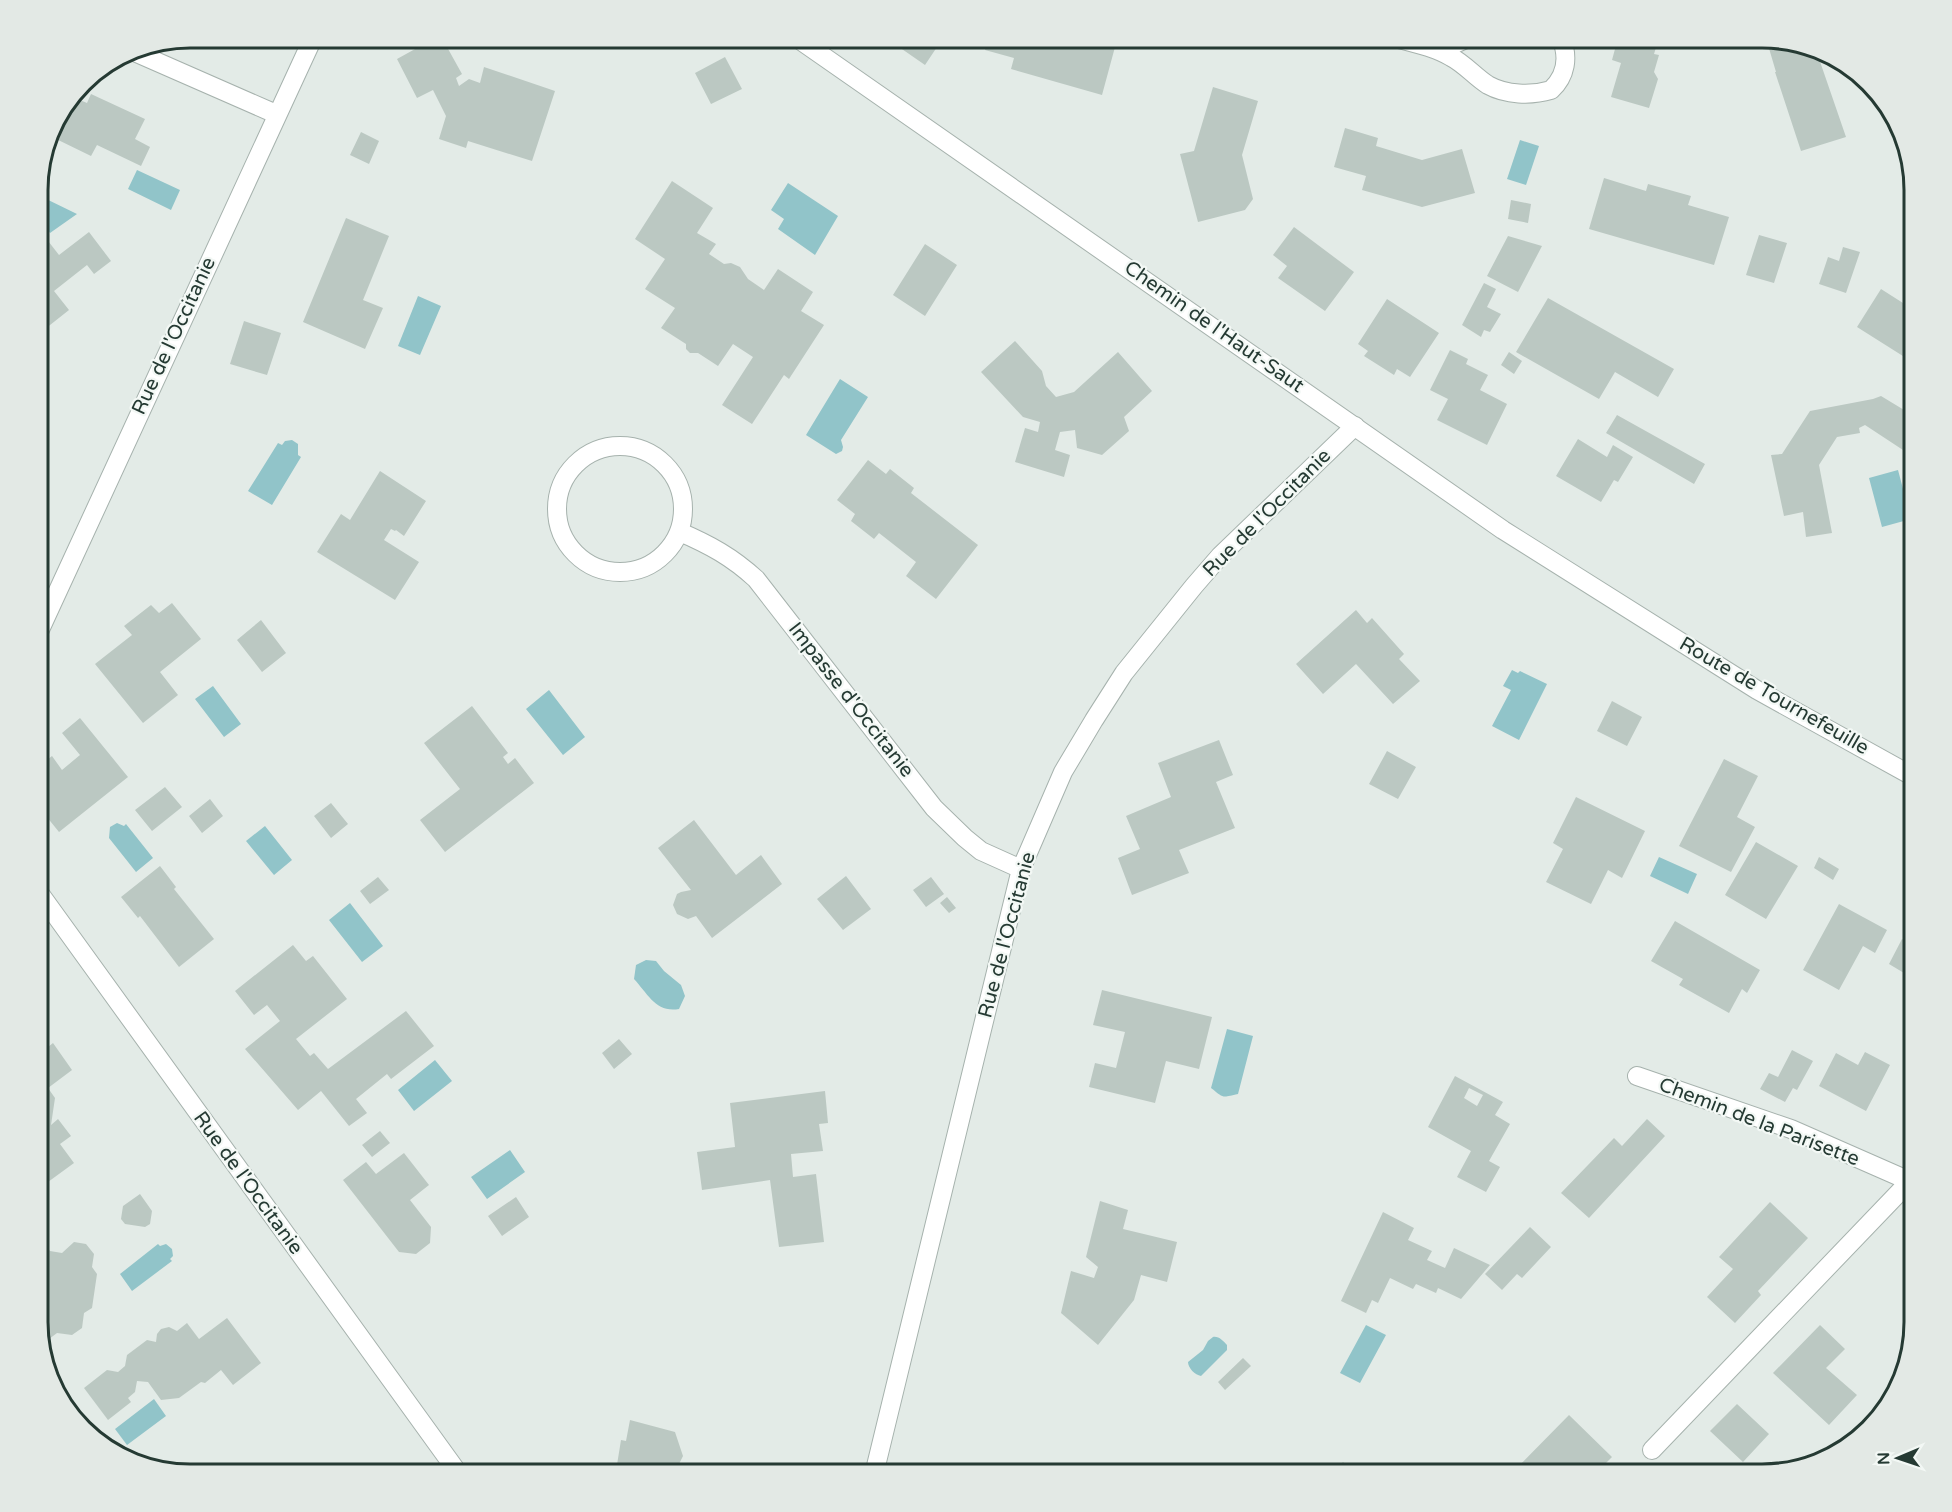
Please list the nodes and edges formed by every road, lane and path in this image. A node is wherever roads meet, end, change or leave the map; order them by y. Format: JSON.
{"nodes":[{"id":1,"x":308,"y":48,"type":"edge"},
{"id":2,"x":811,"y":48,"type":"edge"},
{"id":3,"x":1433,"y":48,"type":"edge"},
{"id":4,"x":1441,"y":48,"type":"edge"},
{"id":5,"x":1564,"y":48,"type":"edge"},
{"id":6,"x":1437,"y":49,"type":"junction"},
{"id":7,"x":144,"y":56,"type":"edge"},
{"id":8,"x":276,"y":114,"type":"junction"},
{"id":9,"x":1355,"y":426,"type":"junction"},
{"id":10,"x":680,"y":532,"type":"junction"},
{"id":11,"x":48,"y":612,"type":"edge"},
{"id":12,"x":1634,"y":613,"type":"joint"},
{"id":13,"x":1904,"y":771,"type":"edge"},
{"id":14,"x":1021,"y":869,"type":"junction"},
{"id":15,"x":48,"y":905,"type":"edge"},
{"id":16,"x":1637,"y":1076,"type":"dead end"},
{"id":17,"x":1904,"y":1179,"type":"edge"},
{"id":18,"x":1904,"y":1190,"type":"edge"},
{"id":19,"x":1652,"y":1450,"type":"dead end"},
{"id":20,"x":452,"y":1464,"type":"edge"},
{"id":21,"x":876,"y":1464,"type":"edge"}],
"edges":[{"from":1,"to":8,"type":"street","name":"Rue de l'Occitanie"},
{"from":2,"to":9,"type":"street","name":"Chemin de l'Haut-Saut"},
{"from":3,"to":6,"type":"street"},
{"from":4,"to":6,"type":"street"},
{"from":5,"to":6,"type":"street"},
{"from":7,"to":8,"type":"street"},
{"from":8,"to":11,"type":"street","name":"Rue de l'Occitanie"},
{"from":9,"to":12,"type":"street","name":"Chemin de l'Haut-Saut"},
{"from":9,"to":14,"type":"street","name":"Rue de l'Occitanie"},
{"from":10,"to":10,"type":"street"},
{"from":10,"to":14,"type":"street","name":"Impasse d'Occitanie"},
{"from":12,"to":13,"type":"street","name":"Route de Tournefeuille"},
{"from":14,"to":21,"type":"street","name":"Rue de l'Occitanie"},
{"from":15,"to":20,"type":"street","name":"Rue de l'Occitanie"},
{"from":16,"to":17,"type":"street","name":"Chemin de la Parisette"},
{"from":18,"to":19,"type":"street"}]}
